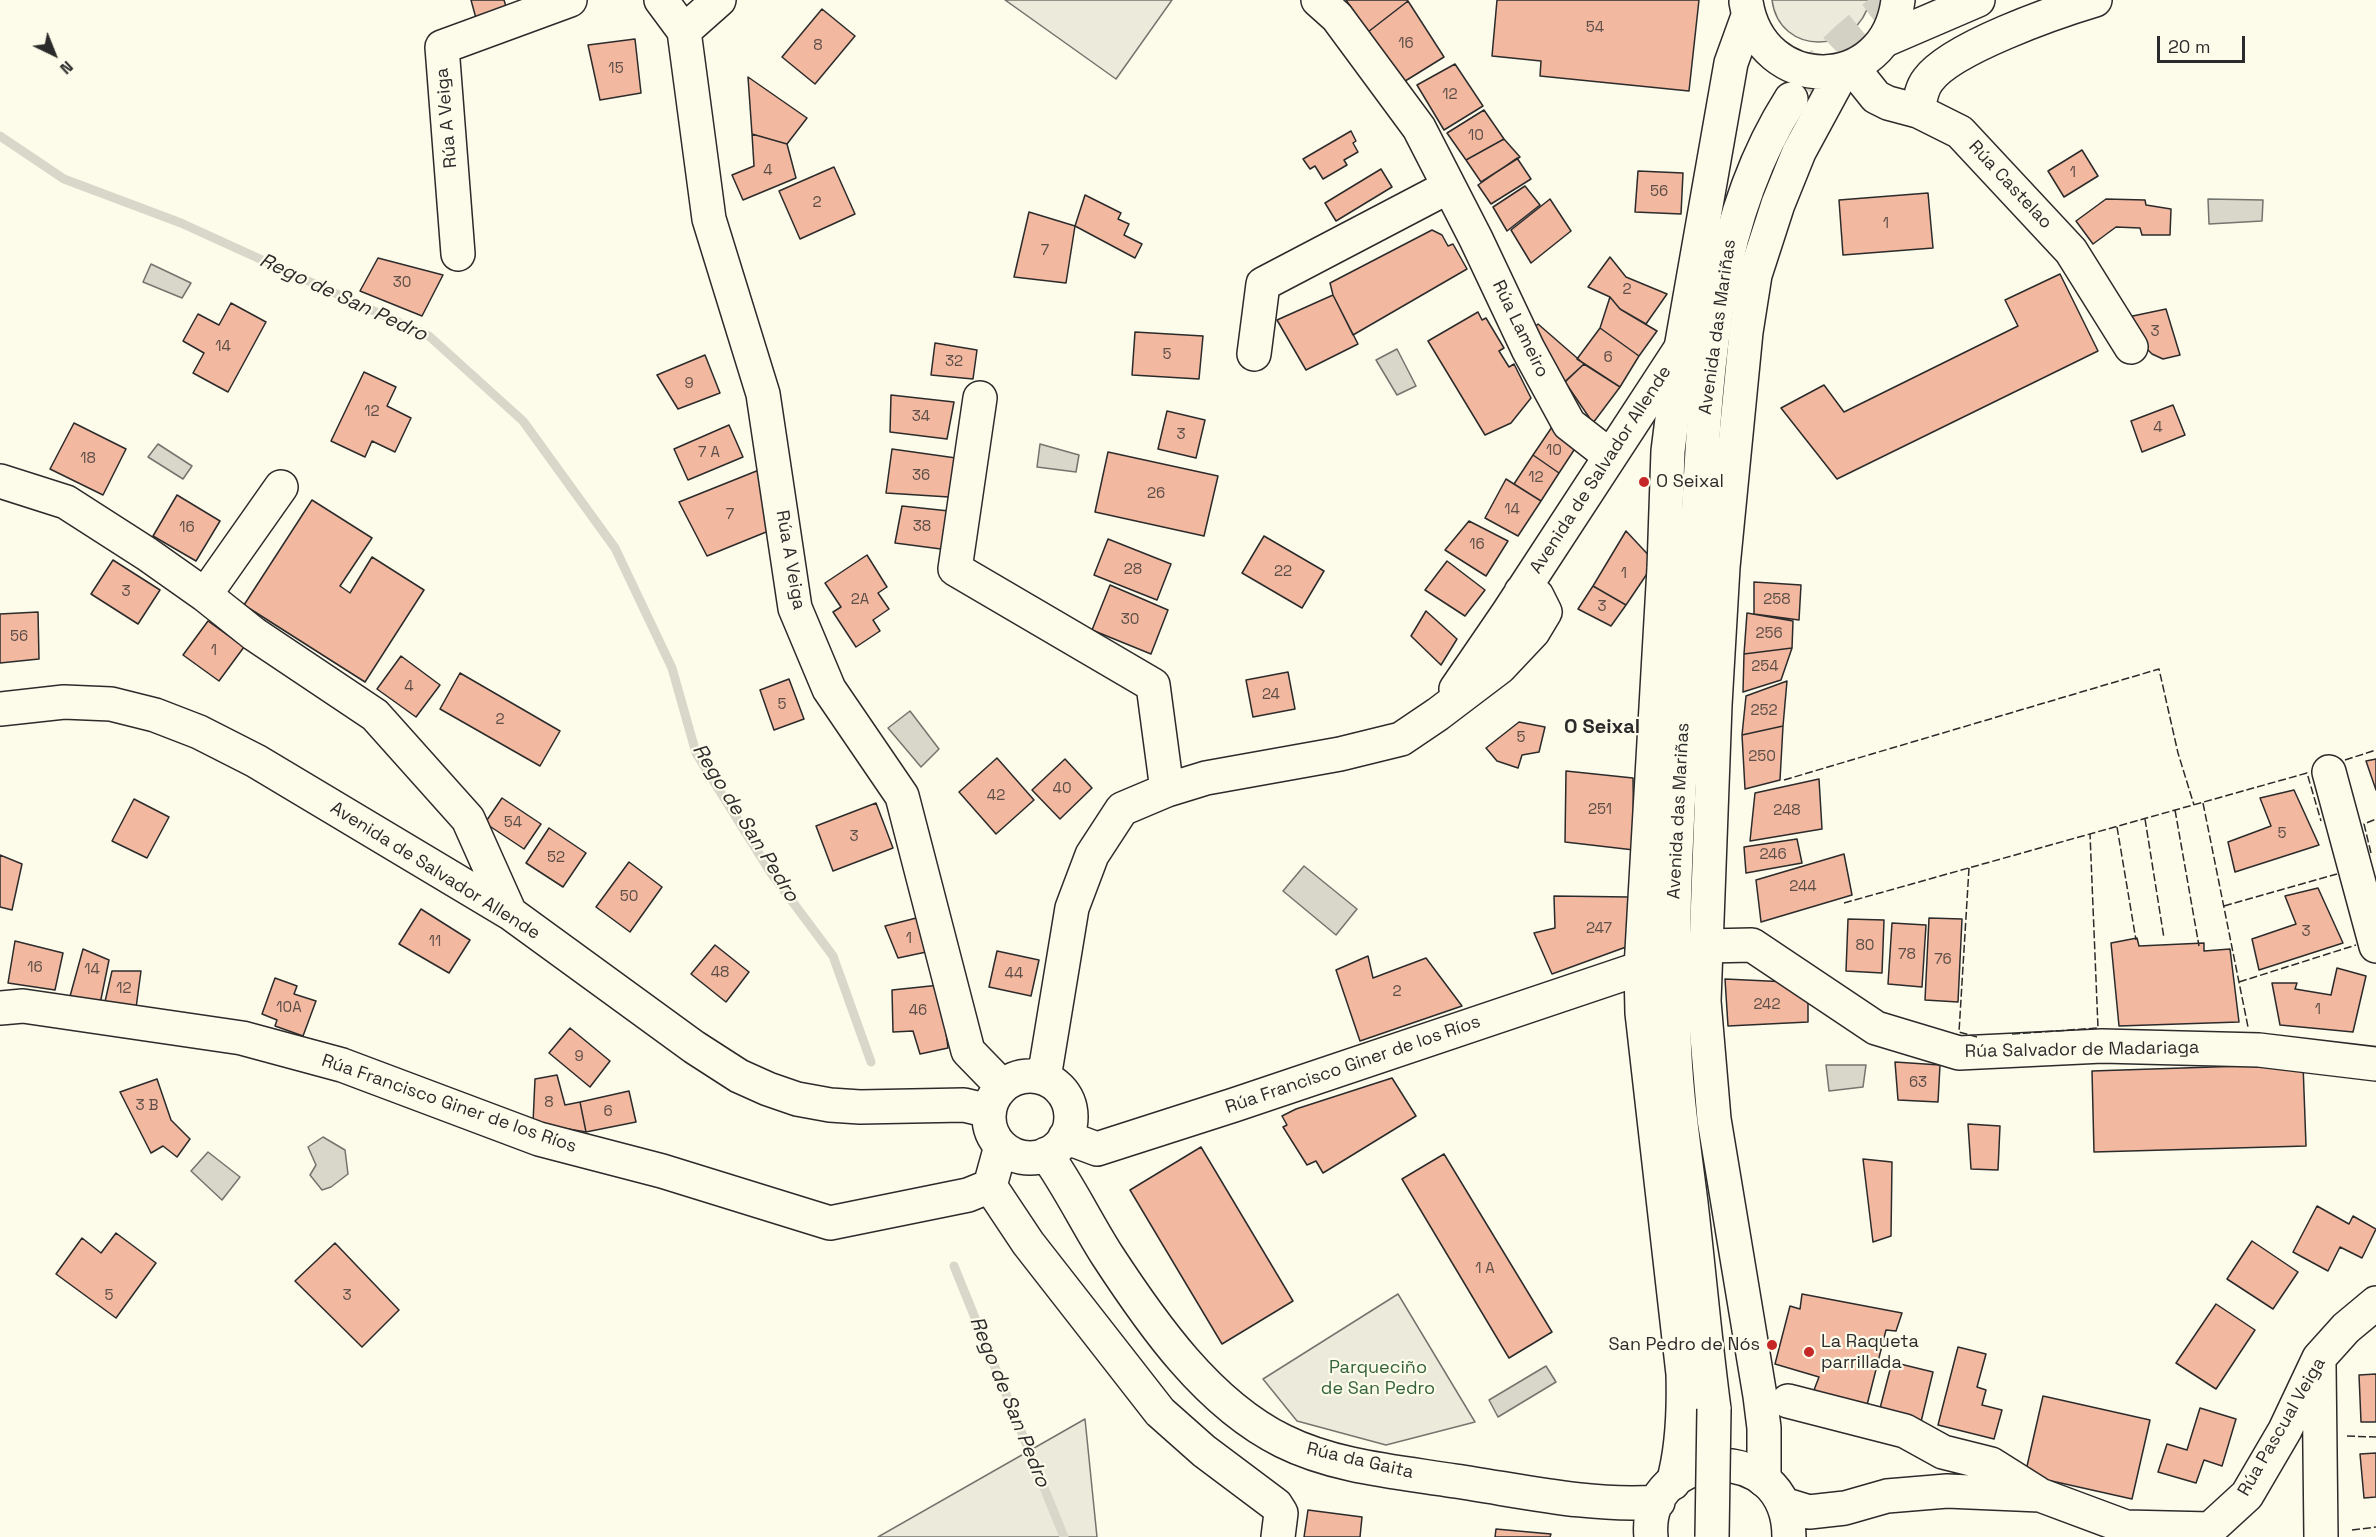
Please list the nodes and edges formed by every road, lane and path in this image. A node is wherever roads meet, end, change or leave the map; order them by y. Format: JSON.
{"nodes":[{"id":1,"x":570,"y":0,"type":"edge"},
{"id":2,"x":661,"y":0,"type":"edge"},
{"id":3,"x":718,"y":0,"type":"edge"},
{"id":4,"x":1318,"y":0,"type":"edge"},
{"id":5,"x":1898,"y":0,"type":"edge"},
{"id":6,"x":1978,"y":0,"type":"edge"},
{"id":7,"x":2095,"y":0,"type":"edge"},
{"id":8,"x":1747,"y":8,"type":"edge"},
{"id":9,"x":684,"y":31,"type":"junction"},
{"id":10,"x":1885,"y":40,"type":"junction"},
{"id":11,"x":1848,"y":68,"type":"junction"},
{"id":12,"x":1791,"y":99,"type":"tunnel mouth"},
{"id":13,"x":1918,"y":111,"type":"junction"},
{"id":14,"x":1448,"y":187,"type":"junction"},
{"id":15,"x":458,"y":254,"type":"dead end"},
{"id":16,"x":2131,"y":346,"type":"dead end"},
{"id":17,"x":1682,"y":348,"type":"junction"},
{"id":18,"x":1254,"y":354,"type":"dead end"},
{"id":19,"x":980,"y":398,"type":"dead end"},
{"id":20,"x":1610,"y":456,"type":"junction"},
{"id":21,"x":0,"y":481,"type":"edge"},
{"id":22,"x":281,"y":487,"type":"dead end"},
{"id":23,"x":206,"y":595,"type":"junction"},
{"id":24,"x":0,"y":710,"type":"edge"},
{"id":25,"x":2329,"y":772,"type":"dead end"},
{"id":26,"x":1167,"y":790,"type":"junction"},
{"id":27,"x":510,"y":913,"type":"junction"},
{"id":28,"x":1707,"y":946,"type":"junction"},
{"id":29,"x":2376,"y":946,"type":"edge"},
{"id":30,"x":1641,"y":968,"type":"junction"},
{"id":31,"x":0,"y":1008,"type":"edge"},
{"id":32,"x":2376,"y":1064,"type":"edge"},
{"id":33,"x":1044,"y":1078,"type":"junction"},
{"id":34,"x":995,"y":1099,"type":"junction"},
{"id":35,"x":1001,"y":1146,"type":"junction"},
{"id":36,"x":1056,"y":1146,"type":"junction"},
{"id":37,"x":990,"y":1186,"type":"junction"},
{"id":38,"x":2376,"y":1303,"type":"edge"},
{"id":39,"x":2319,"y":1358,"type":"junction"},
{"id":40,"x":1788,"y":1401,"type":"dead end"},
{"id":41,"x":1943,"y":1452,"type":"junction"},
{"id":42,"x":1947,"y":1491,"type":"junction"},
{"id":43,"x":1665,"y":1492,"type":"junction"},
{"id":44,"x":1773,"y":1492,"type":"junction"},
{"id":45,"x":2040,"y":1495,"type":"junction"},
{"id":46,"x":1597,"y":1503,"type":"junction"},
{"id":47,"x":1845,"y":1508,"type":"junction"},
{"id":48,"x":2126,"y":1532,"type":"edge"},
{"id":49,"x":1278,"y":1537,"type":"edge"},
{"id":50,"x":1644,"y":1537,"type":"edge"},
{"id":51,"x":1651,"y":1537,"type":"edge"},
{"id":52,"x":1712,"y":1537,"type":"edge"},
{"id":53,"x":1788,"y":1537,"type":"edge"},
{"id":54,"x":1803,"y":1537,"type":"edge"},
{"id":55,"x":2321,"y":1537,"type":"edge"}],
"edges":[{"from":1,"to":15,"type":"main road","name":"Rúa A Veiga"},
{"from":2,"to":9,"type":"main road","name":"Rúa A Veiga"},
{"from":3,"to":9,"type":"main road"},
{"from":4,"to":14,"type":"main road","name":"Rúa Lameiro"},
{"from":5,"to":10,"type":"main road"},
{"from":6,"to":10,"type":"main road"},
{"from":7,"to":13,"type":"main road"},
{"from":8,"to":11,"type":"main road"},
{"from":8,"to":17,"type":"main road"},
{"from":9,"to":34,"type":"main road","name":"Rúa A Veiga"},
{"from":10,"to":11,"type":"main road"},
{"from":11,"to":13,"type":"main road","name":"Rúa Castelao"},
{"from":11,"to":28,"type":"main road"},
{"from":12,"to":52,"type":"main road","name":"Avenida das Mariñas","bridge":true},
{"from":13,"to":16,"type":"main road","name":"Rúa Castelao"},
{"from":14,"to":18,"type":"main road"},
{"from":14,"to":20,"type":"main road","name":"Rúa Lameiro"},
{"from":17,"to":20,"type":"main road","name":"Avenida de Salvador Allende"},
{"from":17,"to":30,"type":"main road"},
{"from":19,"to":26,"type":"main road"},
{"from":20,"to":26,"type":"main road","name":"Avenida de Salvador Allende"},
{"from":21,"to":23,"type":"main road"},
{"from":22,"to":23,"type":"main road"},
{"from":23,"to":27,"type":"main road"},
{"from":24,"to":27,"type":"main road","name":"Avenida de Salvador Allende"},
{"from":25,"to":29,"type":"main road"},
{"from":26,"to":33,"type":"main road","name":"Avenida de Salvador Allende"},
{"from":27,"to":34,"type":"main road","name":"Avenida de Salvador Allende"},
{"from":28,"to":32,"type":"main road","name":"Rúa Salvador de Madariaga"},
{"from":28,"to":44,"type":"main road"},
{"from":30,"to":36,"type":"main road","name":"Rúa Francisco Giner de los Ríos"},
{"from":30,"to":43,"type":"main road"},
{"from":31,"to":37,"type":"main road","name":"Rúa Francisco Giner de los Ríos"},
{"from":33,"to":34,"type":"main road"},
{"from":33,"to":36,"type":"main road"},
{"from":34,"to":35,"type":"main road"},
{"from":35,"to":36,"type":"main road"},
{"from":35,"to":37,"type":"main road"},
{"from":36,"to":46,"type":"main road","name":"Rúa da Gaita"},
{"from":37,"to":49,"type":"main road"},
{"from":38,"to":39,"type":"main road","name":"Rúa Pascual Veiga"},
{"from":39,"to":48,"type":"main road","name":"Rúa Pascual Veiga"},
{"from":39,"to":55,"type":"main road"},
{"from":40,"to":41,"type":"main road","name":"Rúa Pascual Veiga"},
{"from":41,"to":42,"type":"main road"},
{"from":41,"to":45,"type":"main road","name":"Rúa Pascual Veiga"},
{"from":42,"to":45,"type":"main road","name":"Rúa Pascual Veiga"},
{"from":42,"to":47,"type":"main road","name":"Rúa Pascual Veiga"},
{"from":43,"to":44,"type":"main road","name":"Rúa Pascual Veiga"},
{"from":43,"to":46,"type":"main road","name":"Rúa da Gaita"},
{"from":43,"to":51,"type":"main road"},
{"from":44,"to":47,"type":"main road","name":"Rúa Pascual Veiga"},
{"from":44,"to":53,"type":"main road"},
{"from":45,"to":48,"type":"main road","name":"Rúa Pascual Veiga"},
{"from":46,"to":50,"type":"main road","name":"Rúa da Gaita"},
{"from":47,"to":54,"type":"main road","name":"Rúa Pascual Veiga"}]}
